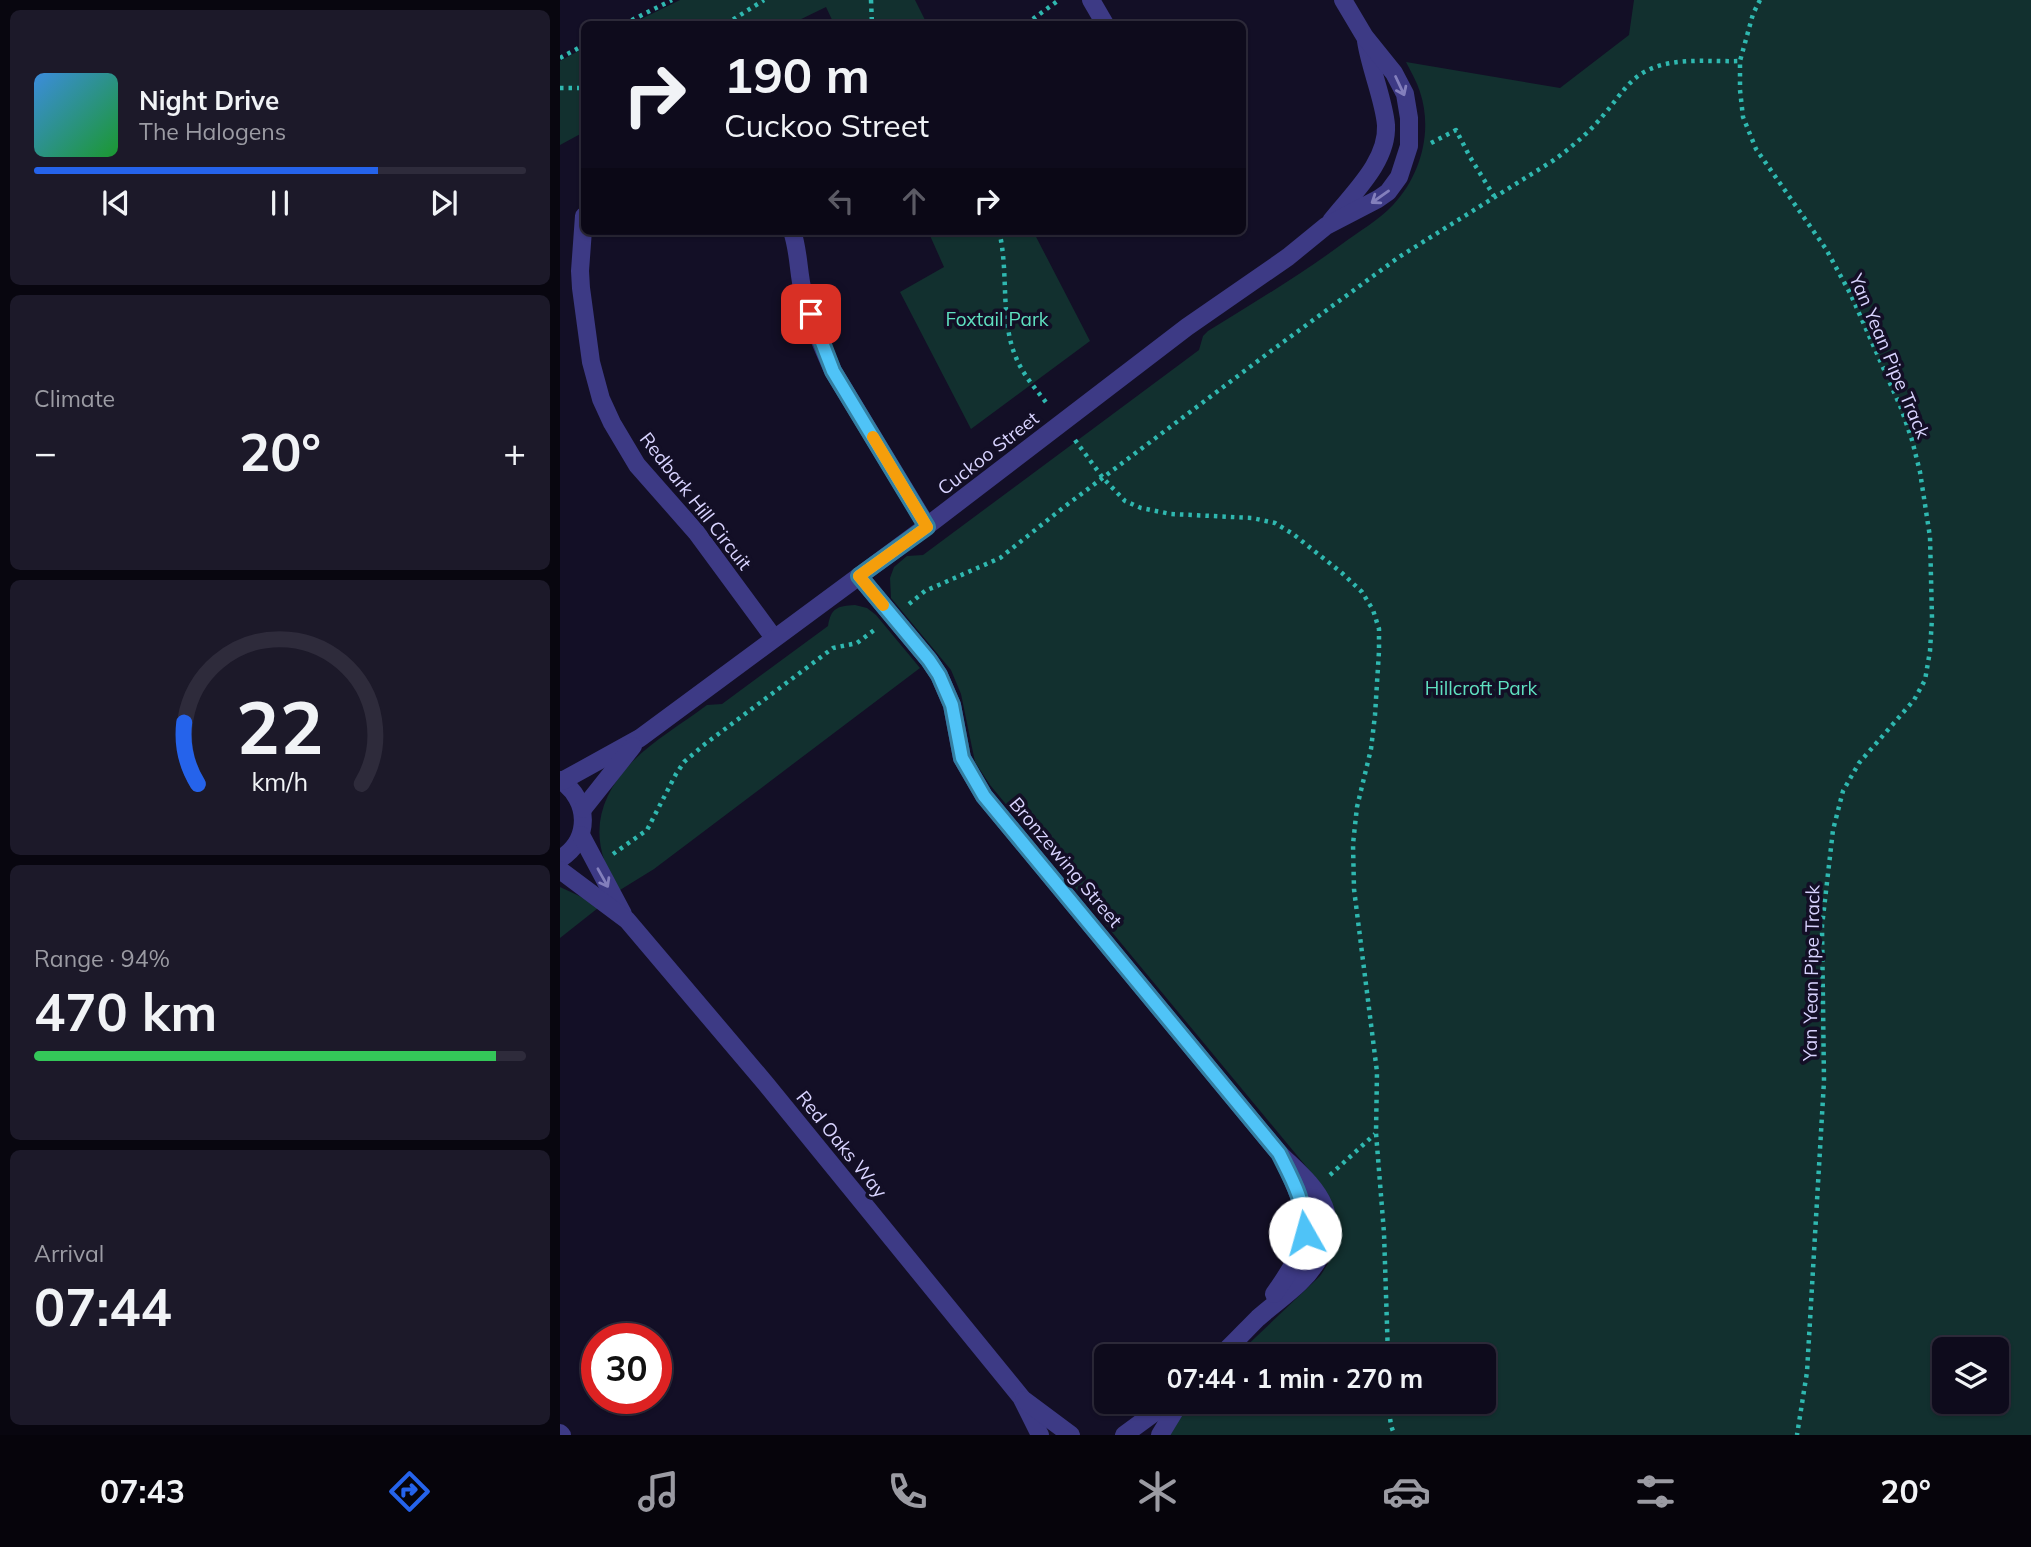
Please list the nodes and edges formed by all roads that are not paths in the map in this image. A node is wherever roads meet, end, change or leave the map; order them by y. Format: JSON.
{"nodes":[{"id":1,"x":1091,"y":0,"type":"edge"},
{"id":2,"x":1343,"y":0,"type":"edge"},
{"id":3,"x":1103,"y":21,"type":"edge"},
{"id":4,"x":1365,"y":37,"type":"junction"},
{"id":5,"x":1326,"y":226,"type":"junction"},
{"id":6,"x":583,"y":235,"type":"edge"},
{"id":7,"x":794,"y":235,"type":"edge"},
{"id":8,"x":927,"y":527,"type":"junction"},
{"id":9,"x":859,"y":576,"type":"junction"},
{"id":10,"x":774,"y":638,"type":"junction"},
{"id":11,"x":640,"y":738,"type":"junction"},
{"id":12,"x":561,"y":781,"type":"edge"},
{"id":13,"x":583,"y":809,"type":"junction"},
{"id":14,"x":581,"y":835,"type":"junction"},
{"id":15,"x":560,"y":859,"type":"edge"},
{"id":16,"x":560,"y":870,"type":"edge"},
{"id":17,"x":627,"y":920,"type":"junction"},
{"id":18,"x":1279,"y":1153,"type":"junction"},
{"id":19,"x":1257,"y":1319,"type":"junction"},
{"id":20,"x":1232,"y":1344,"type":"edge"},
{"id":21,"x":1021,"y":1397,"type":"junction"},
{"id":22,"x":1153,"y":1414,"type":"edge"},
{"id":23,"x":1173,"y":1414,"type":"edge"},
{"id":24,"x":1040,"y":1435,"type":"edge"},
{"id":25,"x":1071,"y":1435,"type":"edge"},
{"id":26,"x":1124,"y":1435,"type":"edge"},
{"id":27,"x":1160,"y":1435,"type":"edge"}],
"edges":[{"from":1,"to":3,"type":"street"},
{"from":2,"to":4,"type":"street"},
{"from":4,"to":5,"type":"street","name":"Cuckoo Street"},
{"from":4,"to":5,"type":"street","name":"Cuckoo Street","one_way":true},
{"from":5,"to":8,"type":"street","name":"Cuckoo Street"},
{"from":6,"to":10,"type":"street","name":"Redbark Hill Circuit"},
{"from":7,"to":8,"type":"street"},
{"from":8,"to":9,"type":"street","name":"Cuckoo Street"},
{"from":9,"to":10,"type":"street","name":"Cuckoo Street"},
{"from":9,"to":18,"type":"street","name":"Bronzewing Street"},
{"from":10,"to":11,"type":"street","name":"Cuckoo Street"},
{"from":11,"to":12,"type":"street","name":"Cuckoo Street"},
{"from":11,"to":13,"type":"street","name":"Cuckoo Street"},
{"from":12,"to":13,"type":"street"},
{"from":13,"to":14,"type":"street"},
{"from":14,"to":15,"type":"street"},
{"from":14,"to":17,"type":"street","name":"Red Oaks Way","one_way":true},
{"from":16,"to":17,"type":"street","name":"Red Oaks Way"},
{"from":17,"to":21,"type":"street","name":"Red Oaks Way"},
{"from":18,"to":19,"type":"street","name":"Bronzewing Street"},
{"from":18,"to":19,"type":"street","name":"Bronzewing Street"},
{"from":19,"to":20,"type":"street"},
{"from":21,"to":24,"type":"street","name":"Red Oaks Way"},
{"from":21,"to":25,"type":"street","name":"Red Oaks Way"},
{"from":22,"to":26,"type":"street"},
{"from":23,"to":27,"type":"street"}]}
